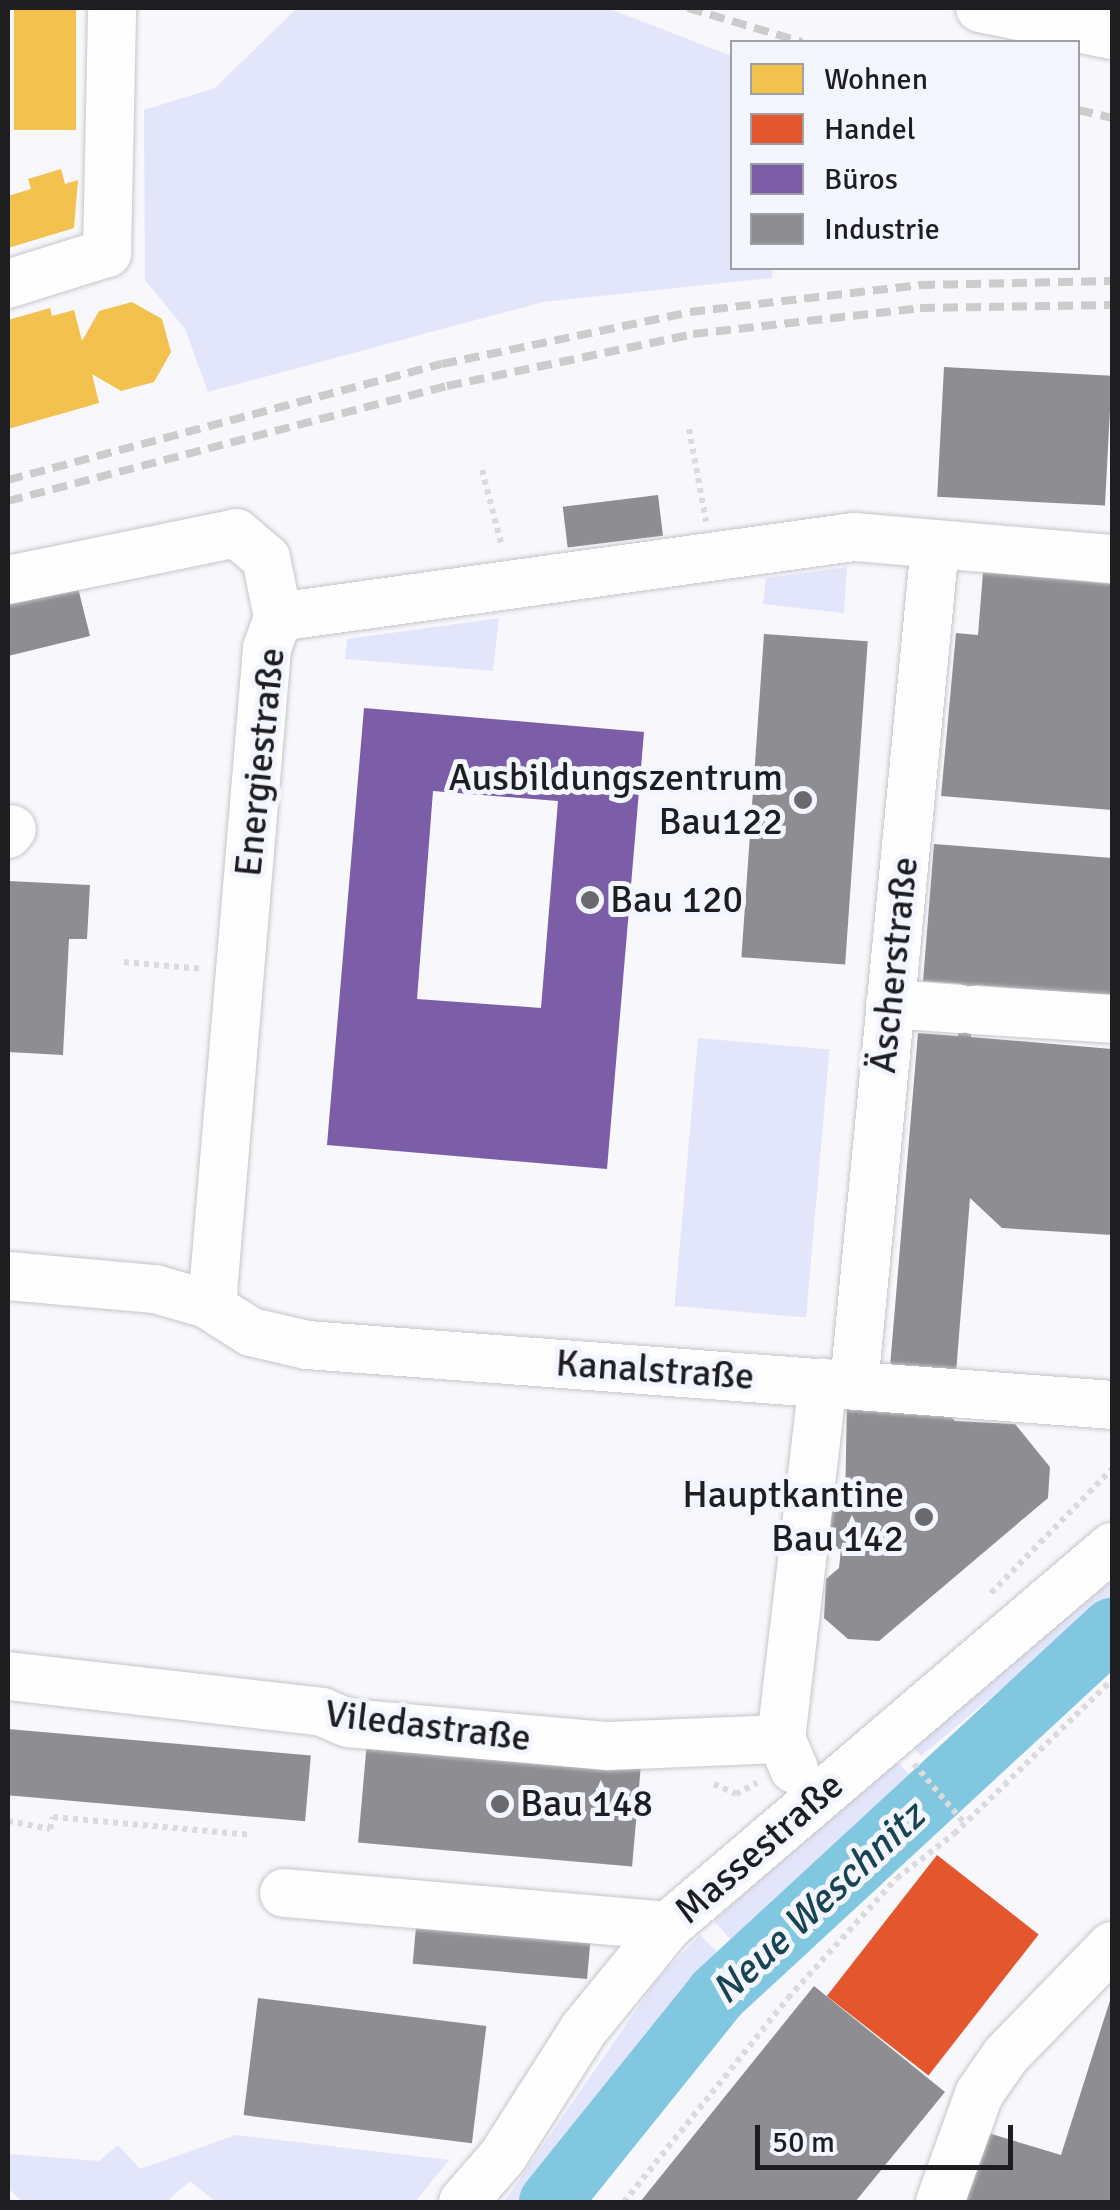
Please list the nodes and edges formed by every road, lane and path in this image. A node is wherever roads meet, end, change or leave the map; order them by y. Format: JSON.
{"nodes":[{"id":1,"x":112,"y":8,"type":"edge"},
{"id":2,"x":980,"y":8,"type":"edge"},
{"id":3,"x":1112,"y":35,"type":"edge"},
{"id":4,"x":8,"y":284,"type":"edge"},
{"id":5,"x":688,"y":430,"type":"dead end"},
{"id":6,"x":482,"y":470,"type":"dead end"},
{"id":7,"x":934,"y":546,"type":"junction"},
{"id":8,"x":711,"y":556,"type":"junction"},
{"id":9,"x":1112,"y":560,"type":"edge"},
{"id":10,"x":8,"y":580,"type":"edge"},
{"id":11,"x":512,"y":584,"type":"junction"},
{"id":12,"x":278,"y":616,"type":"junction"},
{"id":13,"x":124,"y":962,"type":"dead end"},
{"id":14,"x":240,"y":972,"type":"junction"},
{"id":15,"x":890,"y":1004,"type":"junction"},
{"id":16,"x":1112,"y":1020,"type":"edge"},
{"id":17,"x":8,"y":1276,"type":"edge"},
{"id":18,"x":206,"y":1304,"type":"junction"},
{"id":19,"x":839,"y":1384,"type":"junction"},
{"id":20,"x":1112,"y":1405,"type":"edge"},
{"id":21,"x":1112,"y":1468,"type":"edge"},
{"id":22,"x":1112,"y":1547,"type":"edge"},
{"id":23,"x":986,"y":1598,"type":"dead end"},
{"id":24,"x":8,"y":1676,"type":"edge"},
{"id":25,"x":1112,"y":1680,"type":"edge"},
{"id":26,"x":901,"y":1750,"type":"dead end"},
{"id":27,"x":794,"y":1768,"type":"junction"},
{"id":28,"x":702,"y":1778,"type":"dead end"},
{"id":29,"x":8,"y":1821,"type":"edge"},
{"id":30,"x":964,"y":1824,"type":"junction"},
{"id":31,"x":249,"y":1835,"type":"dead end"},
{"id":32,"x":284,"y":1892,"type":"dead end"},
{"id":33,"x":668,"y":1926,"type":"junction"},
{"id":34,"x":1112,"y":1946,"type":"edge"},
{"id":35,"x":463,"y":2202,"type":"edge"},
{"id":36,"x":624,"y":2202,"type":"edge"},
{"id":37,"x":940,"y":2202,"type":"edge"}],
"edges":[{"from":1,"to":4,"type":"street"},
{"from":2,"to":3,"type":"street"},
{"from":5,"to":8,"type":"path"},
{"from":6,"to":11,"type":"path"},
{"from":7,"to":8,"type":"street","name":"Energiestraße"},
{"from":7,"to":9,"type":"street","name":"Energiestraße"},
{"from":7,"to":15,"type":"street","name":"Äscherstraße"},
{"from":8,"to":11,"type":"street","name":"Energiestraße"},
{"from":10,"to":12,"type":"street"},
{"from":11,"to":12,"type":"street","name":"Energiestraße"},
{"from":12,"to":14,"type":"street","name":"Energiestraße"},
{"from":13,"to":14,"type":"path"},
{"from":14,"to":18,"type":"street","name":"Energiestraße"},
{"from":15,"to":16,"type":"street"},
{"from":15,"to":19,"type":"street","name":"Äscherstraße"},
{"from":17,"to":18,"type":"street"},
{"from":18,"to":19,"type":"street","name":"Kanalstraße"},
{"from":19,"to":20,"type":"street","name":"Kanalstraße"},
{"from":19,"to":27,"type":"street","name":"Äscherstraße"},
{"from":21,"to":23,"type":"path"},
{"from":22,"to":27,"type":"street","name":"Massestraße"},
{"from":24,"to":27,"type":"street","name":"Viledastraße"},
{"from":25,"to":30,"type":"path"},
{"from":26,"to":30,"type":"path"},
{"from":27,"to":28,"type":"path"},
{"from":27,"to":33,"type":"street","name":"Massestraße"},
{"from":29,"to":31,"type":"path"},
{"from":30,"to":36,"type":"path"},
{"from":32,"to":33,"type":"street"},
{"from":33,"to":35,"type":"street","name":"Massestraße"},
{"from":34,"to":37,"type":"street"}]}
